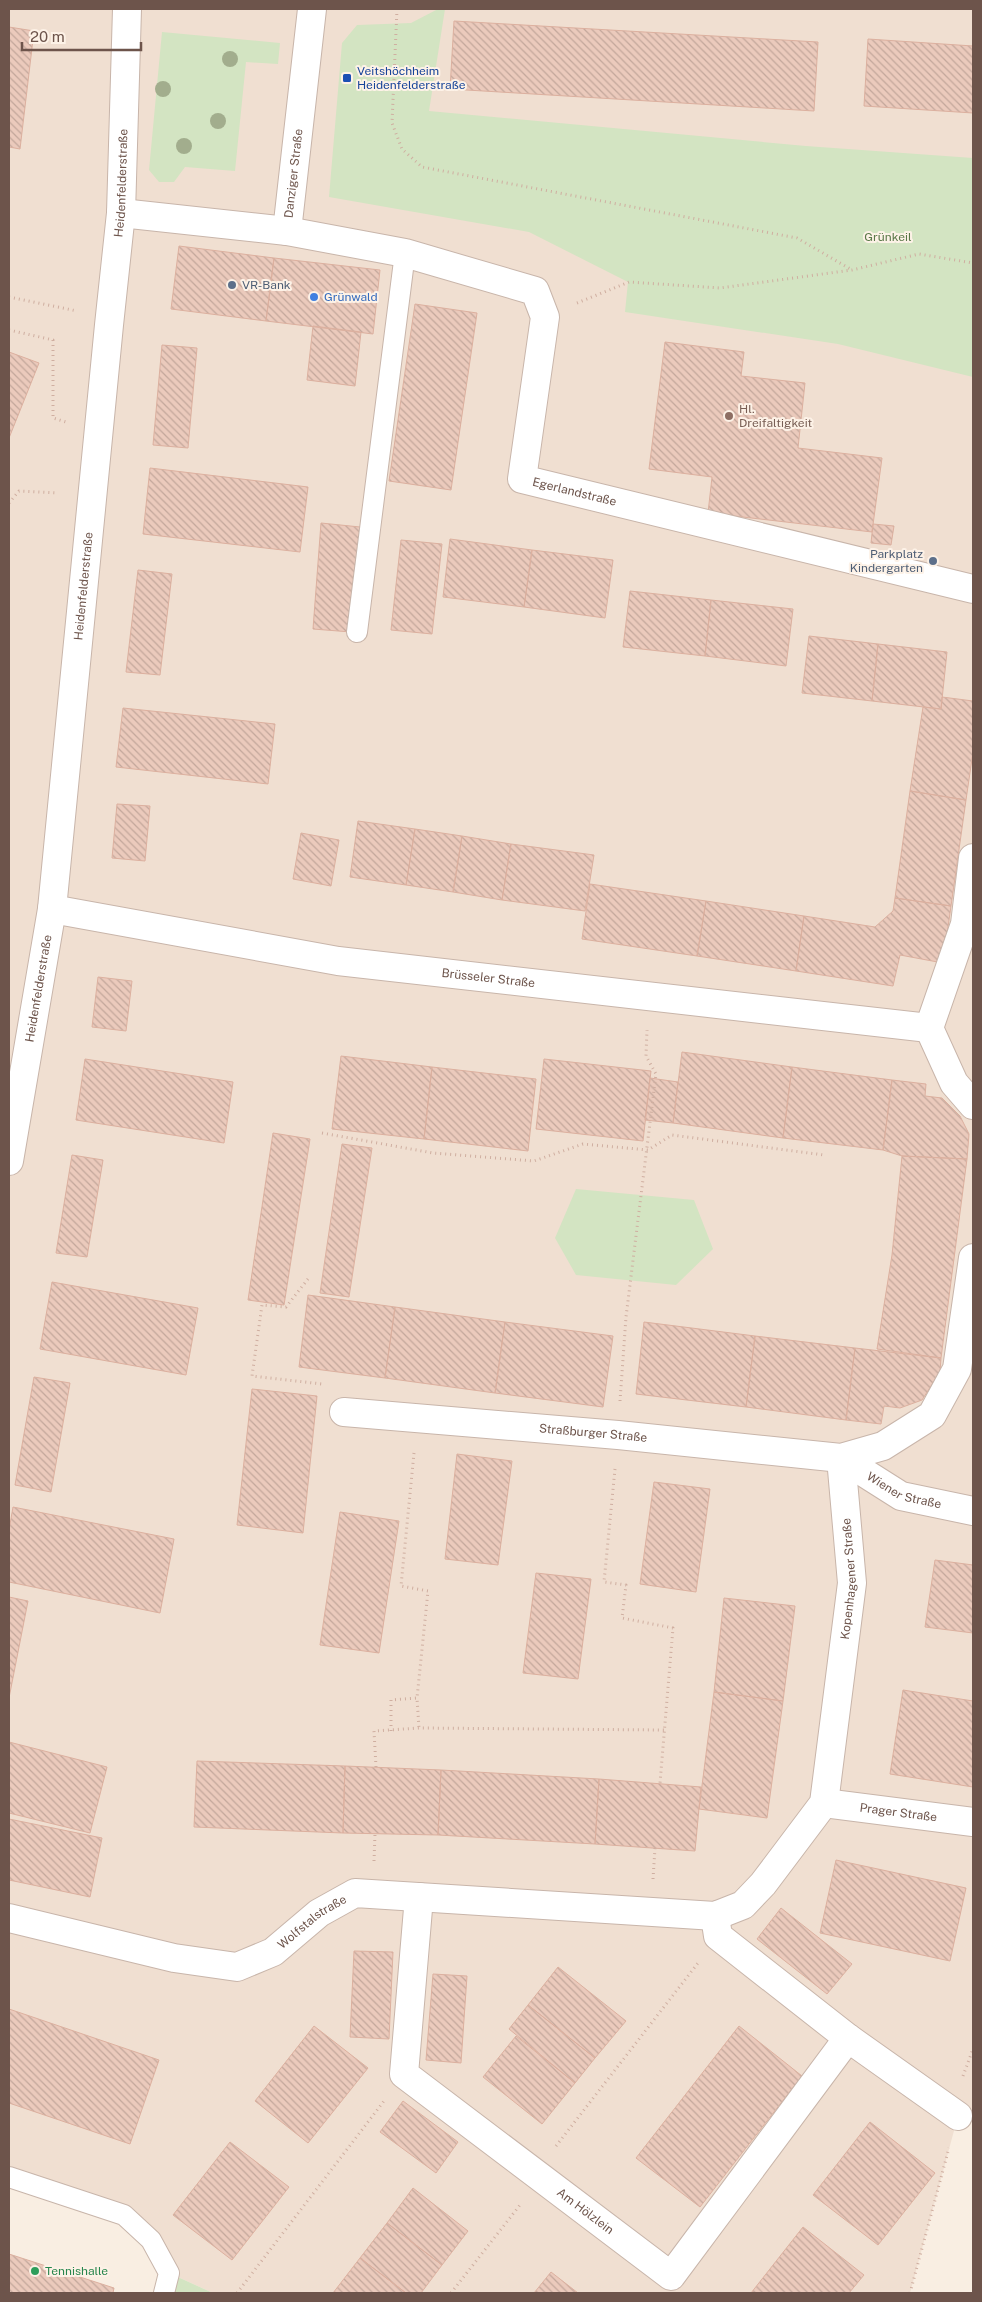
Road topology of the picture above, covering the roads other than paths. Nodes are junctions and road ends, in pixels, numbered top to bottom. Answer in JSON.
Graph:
{"nodes":[{"id":1,"x":127,"y":9,"type":"edge"},
{"id":2,"x":312,"y":9,"type":"edge"},
{"id":3,"x":121,"y":214,"type":"junction"},
{"id":4,"x":288,"y":231,"type":"junction"},
{"id":5,"x":405,"y":253,"type":"junction"},
{"id":6,"x":973,"y":589,"type":"edge"},
{"id":7,"x":357,"y":632,"type":"dead end"},
{"id":8,"x":973,"y":858,"type":"edge"},
{"id":9,"x":52,"y":909,"type":"junction"},
{"id":10,"x":969,"y":924,"type":"edge"},
{"id":11,"x":929,"y":1028,"type":"junction"},
{"id":12,"x":973,"y":1105,"type":"edge"},
{"id":13,"x":9,"y":1162,"type":"edge"},
{"id":14,"x":973,"y":1258,"type":"edge"},
{"id":15,"x":344,"y":1412,"type":"road end"},
{"id":16,"x":841,"y":1458,"type":"junction"},
{"id":17,"x":973,"y":1511,"type":"edge"},
{"id":18,"x":824,"y":1803,"type":"junction"},
{"id":19,"x":973,"y":1822,"type":"edge"},
{"id":20,"x":419,"y":1897,"type":"junction"},
{"id":21,"x":9,"y":1918,"type":"edge"},
{"id":22,"x":717,"y":1926,"type":"junction"},
{"id":23,"x":848,"y":2038,"type":"junction"},
{"id":24,"x":958,"y":2116,"type":"road end"},
{"id":25,"x":9,"y":2177,"type":"edge"},
{"id":26,"x":164,"y":2293,"type":"edge"}],
"edges":[{"from":1,"to":3,"type":"street","name":"Heidenfelderstraße"},
{"from":2,"to":4,"type":"street","name":"Danziger Straße"},
{"from":3,"to":4,"type":"street","name":"Danziger Straße"},
{"from":3,"to":9,"type":"street","name":"Heidenfelderstraße"},
{"from":4,"to":5,"type":"street","name":"Egerlandstraße"},
{"from":5,"to":6,"type":"street","name":"Egerlandstraße"},
{"from":5,"to":7,"type":"lane"},
{"from":8,"to":10,"type":"street"},
{"from":9,"to":11,"type":"street","name":"Brüsseler Straße"},
{"from":9,"to":13,"type":"street","name":"Heidenfelderstraße"},
{"from":10,"to":11,"type":"street"},
{"from":11,"to":12,"type":"street"},
{"from":14,"to":16,"type":"street"},
{"from":15,"to":16,"type":"street","name":"Straßburger Straße"},
{"from":16,"to":17,"type":"street","name":"Wiener Straße"},
{"from":16,"to":18,"type":"street","name":"Kopenhagener Straße"},
{"from":18,"to":19,"type":"street","name":"Prager Straße"},
{"from":18,"to":22,"type":"street","name":"Kopenhagener Straße"},
{"from":20,"to":21,"type":"street","name":"Wolfstalstraße"},
{"from":20,"to":22,"type":"street","name":"Wolfstalstraße"},
{"from":20,"to":23,"type":"street","name":"Am Hölzlein"},
{"from":22,"to":23,"type":"street"},
{"from":23,"to":24,"type":"street"},
{"from":25,"to":26,"type":"lane"}]}
